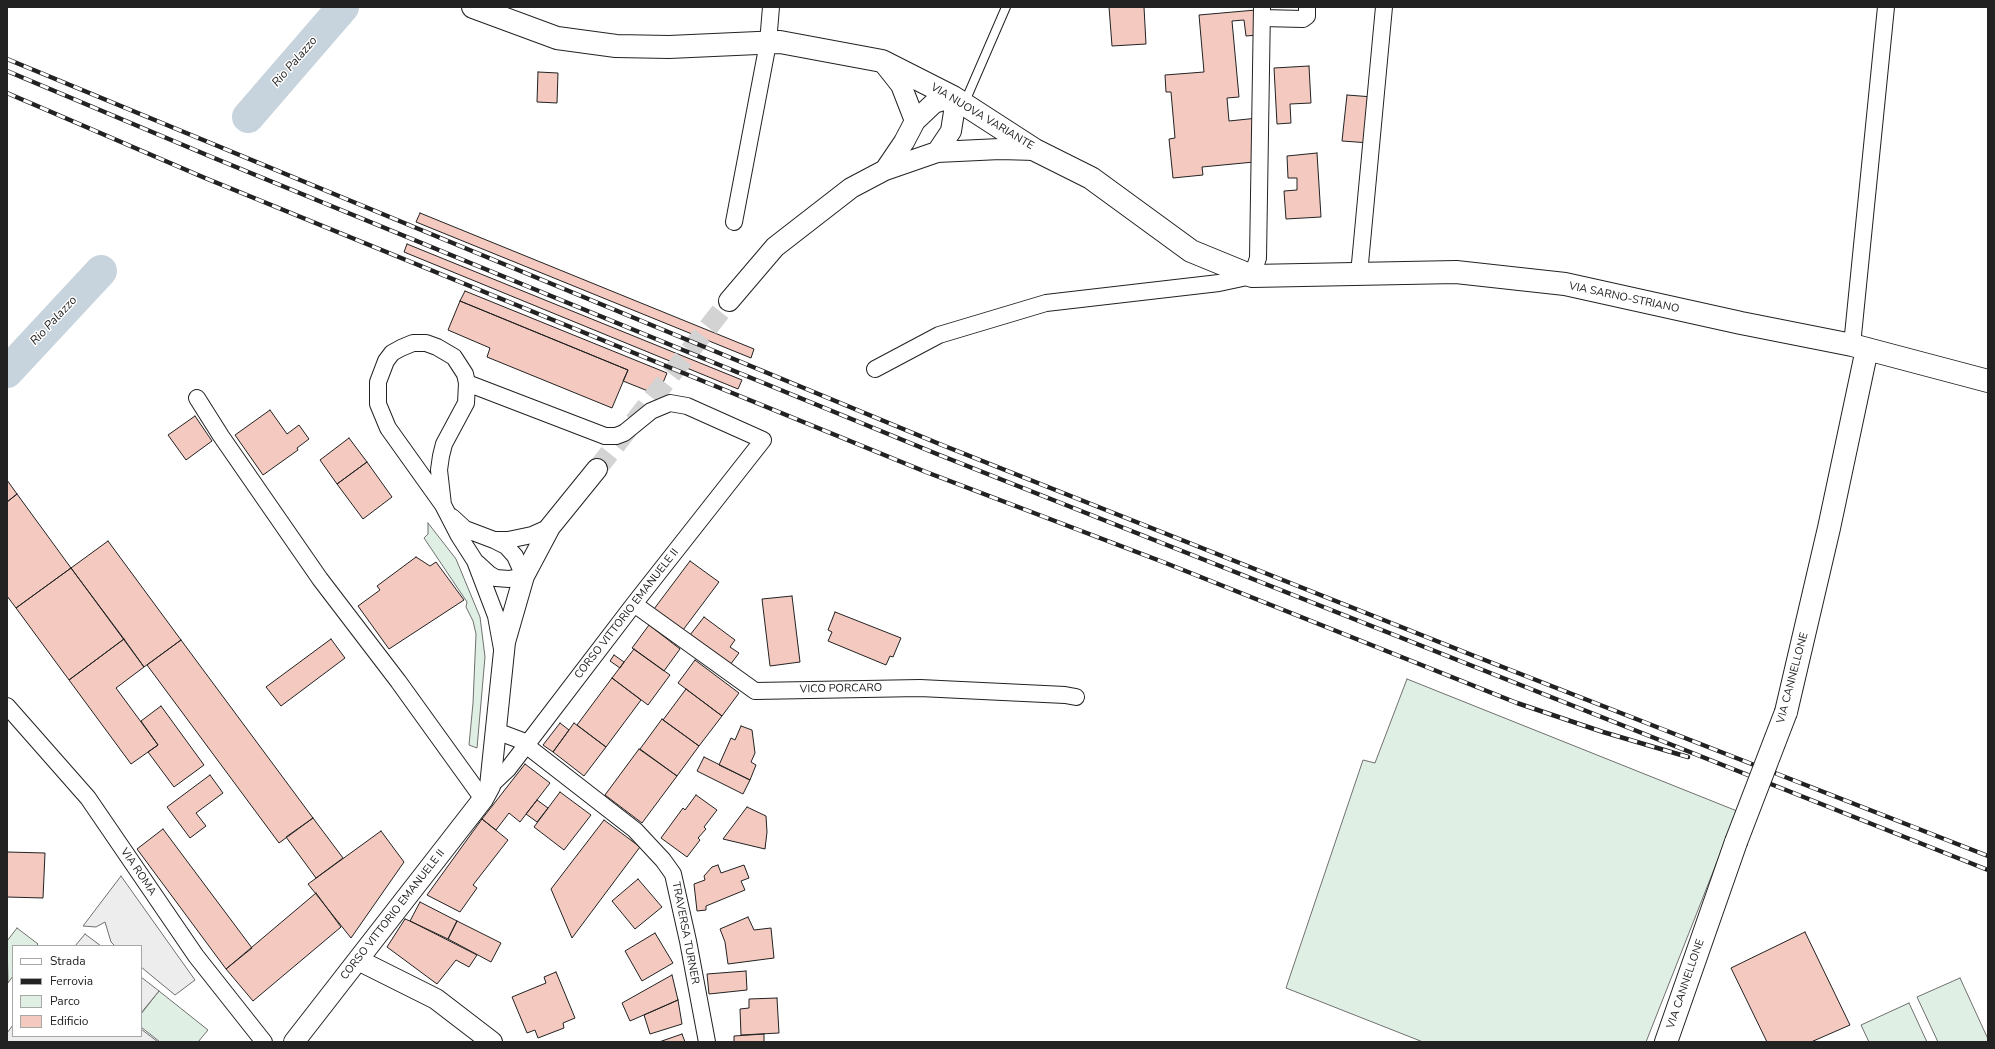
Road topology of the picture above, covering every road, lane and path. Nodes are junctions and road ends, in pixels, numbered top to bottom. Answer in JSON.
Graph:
{"nodes":[{"id":1,"x":771,"y":7,"type":"edge"},
{"id":2,"x":1006,"y":7,"type":"edge"},
{"id":3,"x":1308,"y":7,"type":"edge"},
{"id":4,"x":1384,"y":7,"type":"edge"},
{"id":5,"x":1886,"y":7,"type":"edge"},
{"id":6,"x":476,"y":8,"type":"edge"},
{"id":7,"x":1262,"y":12,"type":"edge"},
{"id":8,"x":768,"y":43,"type":"junction"},
{"id":9,"x":882,"y":61,"type":"junction"},
{"id":10,"x":958,"y":101,"type":"junction"},
{"id":11,"x":915,"y":121,"type":"junction"},
{"id":12,"x":1035,"y":150,"type":"junction"},
{"id":13,"x":937,"y":152,"type":"junction"},
{"id":14,"x":885,"y":170,"type":"junction"},
{"id":15,"x":734,"y":222,"type":"dead end"},
{"id":16,"x":1359,"y":274,"type":"junction"},
{"id":17,"x":1252,"y":276,"type":"junction"},
{"id":18,"x":729,"y":301,"type":"tunnel mouth"},
{"id":19,"x":1860,"y":347,"type":"junction"},
{"id":20,"x":875,"y":369,"type":"dead end"},
{"id":21,"x":1988,"y":381,"type":"edge"},
{"id":22,"x":467,"y":383,"type":"junction"},
{"id":23,"x":197,"y":398,"type":"dead end"},
{"id":24,"x":597,"y":469,"type":"tunnel mouth"},
{"id":25,"x":446,"y":510,"type":"junction"},
{"id":26,"x":550,"y":526,"type":"junction"},
{"id":27,"x":494,"y":540,"type":"junction"},
{"id":28,"x":475,"y":561,"type":"junction"},
{"id":29,"x":524,"y":576,"type":"junction"},
{"id":30,"x":634,"y":604,"type":"junction"},
{"id":31,"x":504,"y":657,"type":"junction"},
{"id":32,"x":1076,"y":697,"type":"dead end"},
{"id":33,"x":7,"y":706,"type":"edge"},
{"id":34,"x":496,"y":731,"type":"junction"},
{"id":35,"x":527,"y":744,"type":"junction"},
{"id":36,"x":487,"y":792,"type":"junction"},
{"id":37,"x":358,"y":960,"type":"junction"},
{"id":38,"x":264,"y":1042,"type":"edge"},
{"id":39,"x":294,"y":1042,"type":"edge"},
{"id":40,"x":492,"y":1042,"type":"edge"},
{"id":41,"x":706,"y":1042,"type":"edge"},
{"id":42,"x":1666,"y":1042,"type":"edge"}],
"edges":[{"from":1,"to":8,"type":"street"},
{"from":2,"to":10,"type":"lane"},
{"from":3,"to":7,"type":"street"},
{"from":4,"to":16,"type":"street"},
{"from":5,"to":19,"type":"street"},
{"from":6,"to":8,"type":"main road","name":"VIA NUOVA VARIANTE"},
{"from":7,"to":17,"type":"street"},
{"from":8,"to":9,"type":"main road","name":"VIA NUOVA VARIANTE"},
{"from":8,"to":15,"type":"street"},
{"from":9,"to":10,"type":"main road","name":"VIA NUOVA VARIANTE"},
{"from":9,"to":11,"type":"street"},
{"from":10,"to":11,"type":"street"},
{"from":10,"to":12,"type":"main road","name":"VIA NUOVA VARIANTE"},
{"from":10,"to":13,"type":"street"},
{"from":11,"to":14,"type":"street"},
{"from":12,"to":13,"type":"street"},
{"from":12,"to":17,"type":"main road","name":"VIA NUOVA VARIANTE"},
{"from":13,"to":14,"type":"street"},
{"from":14,"to":18,"type":"street"},
{"from":16,"to":17,"type":"main road","name":"VIA SARNO-STRIANO"},
{"from":16,"to":19,"type":"main road","name":"VIA SARNO-STRIANO"},
{"from":17,"to":20,"type":"street"},
{"from":19,"to":21,"type":"main road","name":"VIA SARNO-STRIANO"},
{"from":19,"to":42,"type":"main road","name":"VIA CANNELLONE","bridge":true},
{"from":22,"to":25,"type":"street"},
{"from":22,"to":25,"type":"street"},
{"from":22,"to":30,"type":"street","name":"CORSO VITTORIO EMANUELE II"},
{"from":23,"to":36,"type":"street"},
{"from":24,"to":26,"type":"street"},
{"from":25,"to":27,"type":"street"},
{"from":25,"to":28,"type":"street"},
{"from":26,"to":27,"type":"street"},
{"from":26,"to":29,"type":"street"},
{"from":27,"to":29,"type":"street"},
{"from":28,"to":29,"type":"street"},
{"from":28,"to":31,"type":"street"},
{"from":29,"to":31,"type":"street"},
{"from":30,"to":32,"type":"street","name":"VICO PORCARO"},
{"from":30,"to":35,"type":"street","name":"CORSO VITTORIO EMANUELE II"},
{"from":31,"to":34,"type":"street"},
{"from":33,"to":38,"type":"street","name":"VIA ROMA"},
{"from":34,"to":35,"type":"street","name":"TRAVERSA TURNER"},
{"from":34,"to":36,"type":"street"},
{"from":35,"to":36,"type":"street","name":"CORSO VITTORIO EMANUELE II"},
{"from":35,"to":41,"type":"street","name":"TRAVERSA TURNER"},
{"from":36,"to":37,"type":"street","name":"CORSO VITTORIO EMANUELE II"},
{"from":37,"to":39,"type":"street","name":"CORSO VITTORIO EMANUELE II"},
{"from":37,"to":40,"type":"street"}]}
